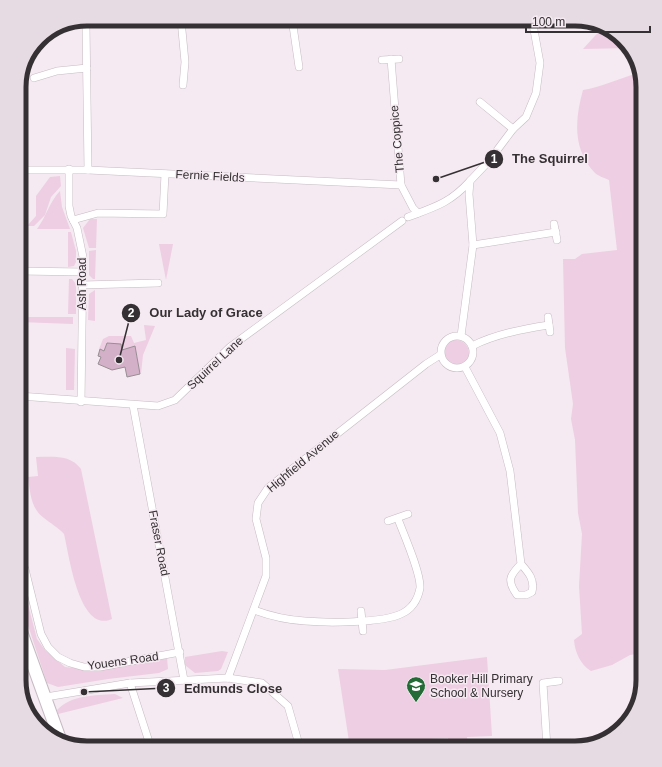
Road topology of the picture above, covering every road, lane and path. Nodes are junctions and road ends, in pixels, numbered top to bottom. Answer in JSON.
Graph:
{"nodes":[{"id":1,"x":86,"y":26,"type":"edge"},
{"id":2,"x":185,"y":26,"type":"edge"},
{"id":3,"x":293,"y":26,"type":"edge"},
{"id":4,"x":533,"y":26,"type":"edge"},
{"id":5,"x":399,"y":58,"type":"dead end"},
{"id":6,"x":391,"y":59,"type":"junction"},
{"id":7,"x":382,"y":60,"type":"dead end"},
{"id":8,"x":299,"y":67,"type":"dead end"},
{"id":9,"x":87,"y":68,"type":"junction"},
{"id":10,"x":34,"y":78,"type":"dead end"},
{"id":11,"x":183,"y":85,"type":"dead end"},
{"id":12,"x":480,"y":102,"type":"dead end"},
{"id":13,"x":513,"y":129,"type":"junction"},
{"id":14,"x":69,"y":169,"type":"junction"},
{"id":15,"x":26,"y":170,"type":"edge"},
{"id":16,"x":88,"y":170,"type":"junction"},
{"id":17,"x":166,"y":174,"type":"junction"},
{"id":18,"x":470,"y":181,"type":"junction"},
{"id":19,"x":401,"y":185,"type":"junction"},
{"id":20,"x":418,"y":213,"type":"junction"},
{"id":21,"x":73,"y":220,"type":"junction"},
{"id":22,"x":554,"y":224,"type":"dead end"},
{"id":23,"x":473,"y":245,"type":"junction"},
{"id":24,"x":26,"y":271,"type":"edge"},
{"id":25,"x":83,"y":272,"type":"junction"},
{"id":26,"x":158,"y":283,"type":"dead end"},
{"id":27,"x":82,"y":285,"type":"junction"},
{"id":28,"x":549,"y":325,"type":"dead end"},
{"id":29,"x":461,"y":336,"type":"junction"},
{"id":30,"x":472,"y":346,"type":"junction"},
{"id":31,"x":440,"y":355,"type":"junction"},
{"id":32,"x":465,"y":367,"type":"junction"},
{"id":33,"x":26,"y":397,"type":"edge"},
{"id":34,"x":81,"y":402,"type":"junction"},
{"id":35,"x":133,"y":405,"type":"junction"},
{"id":36,"x":408,"y":514,"type":"dead end"},
{"id":37,"x":398,"y":518,"type":"junction"},
{"id":38,"x":388,"y":521,"type":"dead end"},
{"id":39,"x":521,"y":564,"type":"dead end"},
{"id":40,"x":26,"y":573,"type":"edge"},
{"id":41,"x":254,"y":610,"type":"junction"},
{"id":42,"x":361,"y":611,"type":"dead end"},
{"id":43,"x":362,"y":620,"type":"junction"},
{"id":44,"x":363,"y":631,"type":"dead end"},
{"id":45,"x":26,"y":644,"type":"edge"},
{"id":46,"x":180,"y":652,"type":"junction"},
{"id":47,"x":228,"y":678,"type":"junction"},
{"id":48,"x":184,"y":680,"type":"junction"},
{"id":49,"x":559,"y":681,"type":"dead end"},
{"id":50,"x":130,"y":683,"type":"junction"},
{"id":51,"x":46,"y":697,"type":"junction"},
{"id":52,"x":58,"y":734,"type":"edge"},
{"id":53,"x":149,"y":741,"type":"edge"},
{"id":54,"x":298,"y":741,"type":"edge"},
{"id":55,"x":547,"y":741,"type":"edge"}],
"edges":[{"from":1,"to":9,"type":"street"},
{"from":2,"to":11,"type":"street"},
{"from":3,"to":8,"type":"street"},
{"from":4,"to":13,"type":"street","name":"Squirrel Lane"},
{"from":5,"to":6,"type":"street"},
{"from":6,"to":7,"type":"street"},
{"from":6,"to":19,"type":"street","name":"The Coppice"},
{"from":9,"to":10,"type":"street"},
{"from":9,"to":16,"type":"street"},
{"from":12,"to":13,"type":"street"},
{"from":13,"to":18,"type":"street","name":"Squirrel Lane"},
{"from":14,"to":15,"type":"street","name":"Fernie Fields"},
{"from":14,"to":16,"type":"street","name":"Fernie Fields"},
{"from":14,"to":21,"type":"street","name":"Ash Road"},
{"from":16,"to":17,"type":"street","name":"Fernie Fields"},
{"from":17,"to":19,"type":"street","name":"Fernie Fields"},
{"from":17,"to":21,"type":"street"},
{"from":18,"to":20,"type":"street","name":"Squirrel Lane"},
{"from":18,"to":23,"type":"street"},
{"from":19,"to":20,"type":"street","name":"The Coppice"},
{"from":20,"to":35,"type":"street","name":"Squirrel Lane"},
{"from":21,"to":25,"type":"street","name":"Ash Road"},
{"from":22,"to":23,"type":"street"},
{"from":23,"to":29,"type":"street"},
{"from":24,"to":25,"type":"street"},
{"from":25,"to":27,"type":"street","name":"Ash Road"},
{"from":26,"to":27,"type":"street"},
{"from":27,"to":34,"type":"street","name":"Ash Road"},
{"from":28,"to":30,"type":"street"},
{"from":29,"to":30,"type":"street"},
{"from":29,"to":31,"type":"street"},
{"from":30,"to":32,"type":"street"},
{"from":31,"to":32,"type":"street"},
{"from":31,"to":41,"type":"street","name":"Highfield Avenue"},
{"from":32,"to":39,"type":"street"},
{"from":33,"to":34,"type":"street","name":"Squirrel Lane"},
{"from":34,"to":35,"type":"street","name":"Squirrel Lane"},
{"from":35,"to":46,"type":"street","name":"Fraser Road"},
{"from":36,"to":37,"type":"street"},
{"from":37,"to":38,"type":"street"},
{"from":37,"to":43,"type":"street"},
{"from":40,"to":46,"type":"street","name":"Youens Road"},
{"from":41,"to":43,"type":"street"},
{"from":41,"to":47,"type":"street","name":"Highfield Avenue"},
{"from":42,"to":43,"type":"street"},
{"from":43,"to":44,"type":"street"},
{"from":45,"to":51,"type":"highway"},
{"from":46,"to":48,"type":"street","name":"Fraser Road"},
{"from":47,"to":48,"type":"street"},
{"from":47,"to":54,"type":"street"},
{"from":48,"to":50,"type":"street"},
{"from":49,"to":55,"type":"street"},
{"from":50,"to":51,"type":"street"},
{"from":50,"to":53,"type":"street"},
{"from":51,"to":52,"type":"highway"}]}
